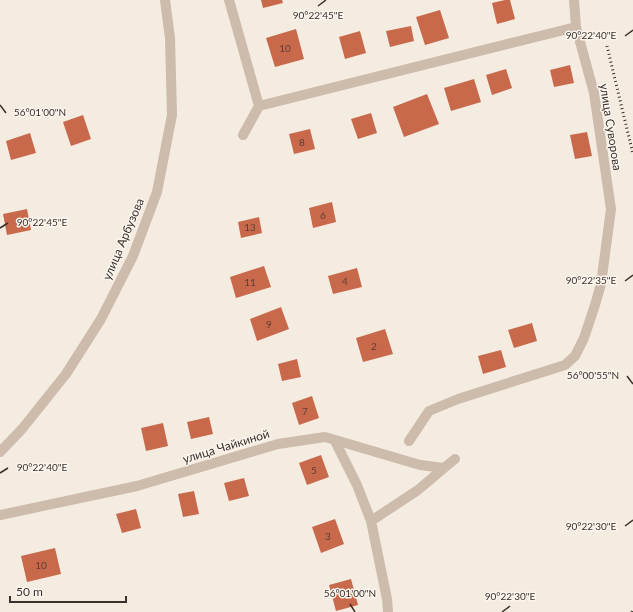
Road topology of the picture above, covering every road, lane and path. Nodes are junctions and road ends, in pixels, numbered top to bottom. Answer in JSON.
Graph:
{"nodes":[{"id":1,"x":165,"y":0,"type":"edge"},
{"id":2,"x":229,"y":0,"type":"edge"},
{"id":3,"x":574,"y":0,"type":"edge"},
{"id":4,"x":576,"y":27,"type":"junction"},
{"id":5,"x":259,"y":106,"type":"junction"},
{"id":6,"x":243,"y":135,"type":"dead end"},
{"id":7,"x":335,"y":441,"type":"junction"},
{"id":8,"x":409,"y":441,"type":"dead end"},
{"id":9,"x":0,"y":452,"type":"edge"},
{"id":10,"x":455,"y":459,"type":"dead end"},
{"id":11,"x":444,"y":468,"type":"junction"},
{"id":12,"x":0,"y":515,"type":"edge"},
{"id":13,"x":371,"y":521,"type":"junction"},
{"id":14,"x":388,"y":612,"type":"edge"}],
"edges":[{"from":1,"to":9,"type":"street","name":"улица Арбузова"},
{"from":2,"to":5,"type":"street"},
{"from":3,"to":4,"type":"street","name":"улица Суворова"},
{"from":4,"to":5,"type":"street"},
{"from":4,"to":8,"type":"street","name":"улица Суворова"},
{"from":5,"to":6,"type":"street"},
{"from":7,"to":11,"type":"street","name":"улица Чайкиной"},
{"from":7,"to":12,"type":"street","name":"улица Чайкиной"},
{"from":7,"to":13,"type":"street"},
{"from":10,"to":11,"type":"street"},
{"from":11,"to":13,"type":"street"},
{"from":13,"to":14,"type":"street"}]}
